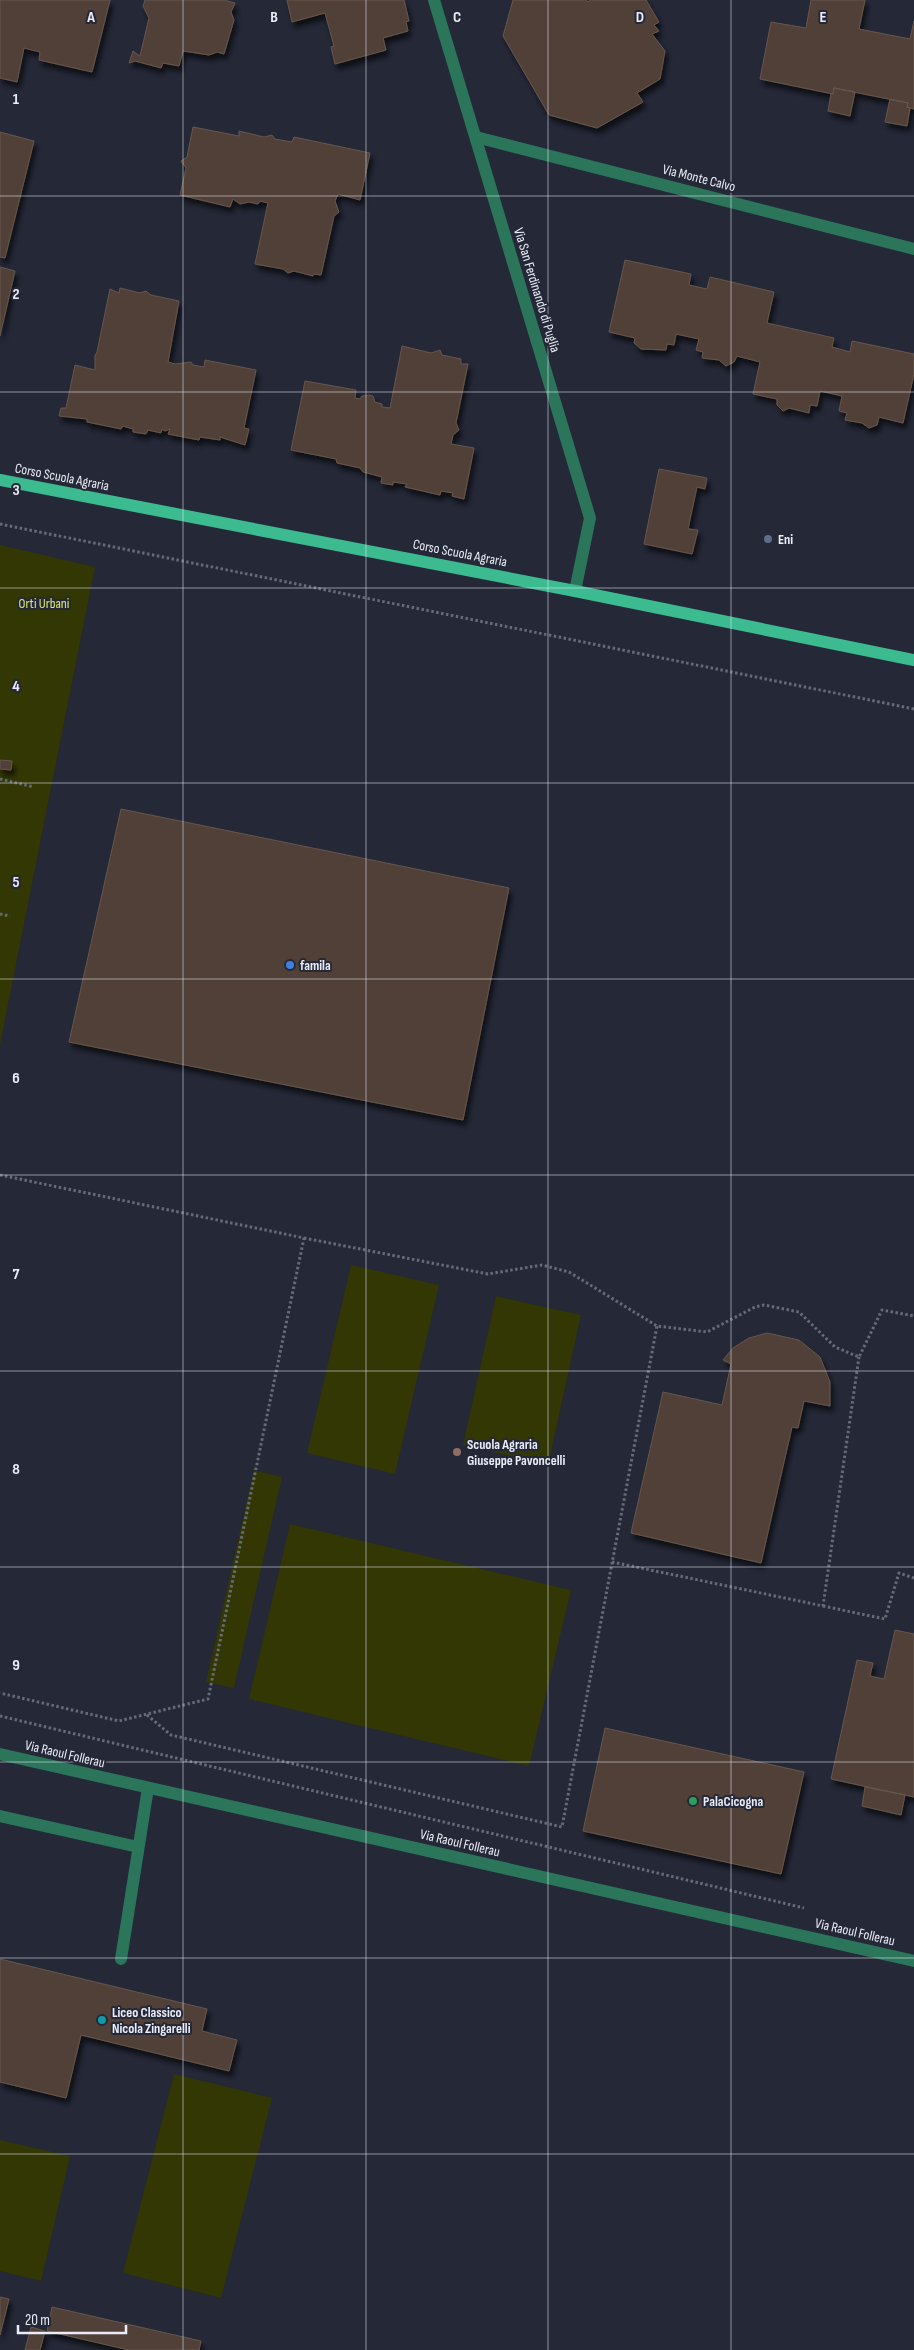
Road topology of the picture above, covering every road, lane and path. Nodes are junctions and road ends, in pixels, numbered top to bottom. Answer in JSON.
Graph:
{"nodes":[{"id":1,"x":434,"y":0,"type":"edge"},
{"id":2,"x":476,"y":137,"type":"junction"},
{"id":3,"x":914,"y":248,"type":"edge"},
{"id":4,"x":0,"y":480,"type":"edge"},
{"id":5,"x":0,"y":524,"type":"edge"},
{"id":6,"x":576,"y":591,"type":"junction"},
{"id":7,"x":914,"y":660,"type":"edge"},
{"id":8,"x":914,"y":709,"type":"edge"},
{"id":9,"x":0,"y":779,"type":"edge"},
{"id":10,"x":34,"y":787,"type":"dead end"},
{"id":11,"x":0,"y":914,"type":"edge"},
{"id":12,"x":10,"y":916,"type":"dead end"},
{"id":13,"x":0,"y":1175,"type":"edge"},
{"id":14,"x":304,"y":1238,"type":"junction"},
{"id":15,"x":914,"y":1316,"type":"edge"},
{"id":16,"x":657,"y":1326,"type":"junction"},
{"id":17,"x":859,"y":1357,"type":"junction"},
{"id":18,"x":612,"y":1562,"type":"junction"},
{"id":19,"x":914,"y":1578,"type":"edge"},
{"id":20,"x":823,"y":1606,"type":"junction"},
{"id":21,"x":0,"y":1693,"type":"edge"},
{"id":22,"x":147,"y":1714,"type":"junction"},
{"id":23,"x":0,"y":1716,"type":"edge"},
{"id":24,"x":0,"y":1754,"type":"edge"},
{"id":25,"x":148,"y":1788,"type":"junction"},
{"id":26,"x":0,"y":1816,"type":"edge"},
{"id":27,"x":138,"y":1847,"type":"junction"},
{"id":28,"x":807,"y":1908,"type":"dead end"},
{"id":29,"x":121,"y":1959,"type":"dead end"},
{"id":30,"x":914,"y":1961,"type":"edge"}],
"edges":[{"from":1,"to":2,"type":"street","name":"Via San Ferdinando di Puglia"},
{"from":2,"to":3,"type":"street","name":"Via Monte Calvo"},
{"from":2,"to":6,"type":"street","name":"Via San Ferdinando di Puglia"},
{"from":4,"to":6,"type":"main road","name":"Corso Scuola Agraria"},
{"from":5,"to":8,"type":"path"},
{"from":6,"to":7,"type":"main road","name":"Corso Scuola Agraria"},
{"from":9,"to":10,"type":"path"},
{"from":11,"to":12,"type":"path"},
{"from":13,"to":14,"type":"path"},
{"from":14,"to":16,"type":"path"},
{"from":14,"to":22,"type":"path"},
{"from":15,"to":17,"type":"path"},
{"from":16,"to":17,"type":"path"},
{"from":16,"to":18,"type":"path"},
{"from":17,"to":20,"type":"path"},
{"from":18,"to":20,"type":"path"},
{"from":18,"to":22,"type":"path"},
{"from":19,"to":20,"type":"path"},
{"from":21,"to":22,"type":"path"},
{"from":23,"to":28,"type":"path"},
{"from":24,"to":25,"type":"street","name":"Via Raoul Follerau"},
{"from":25,"to":27,"type":"street"},
{"from":25,"to":30,"type":"street","name":"Via Raoul Follerau"},
{"from":26,"to":27,"type":"street"},
{"from":27,"to":29,"type":"street"}]}
